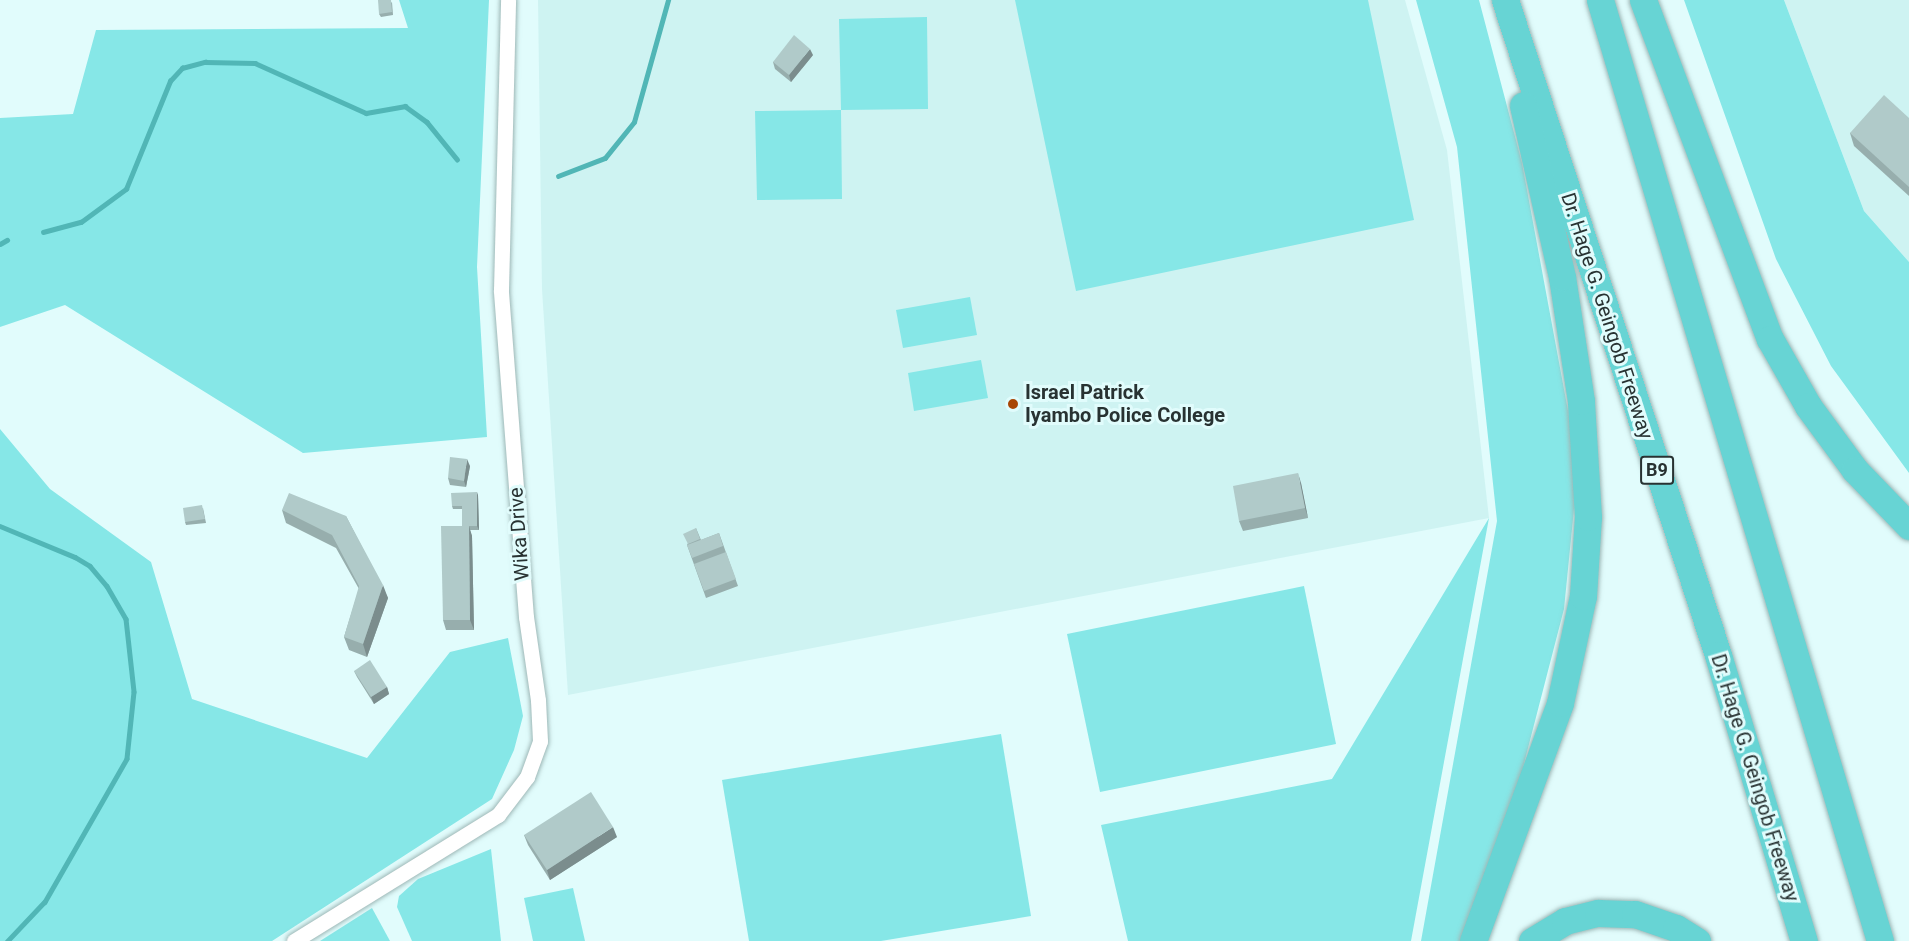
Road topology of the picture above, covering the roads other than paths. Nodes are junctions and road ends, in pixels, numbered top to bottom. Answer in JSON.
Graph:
{"nodes":[{"id":1,"x":508,"y":0,"type":"edge"},
{"id":2,"x":1499,"y":0,"type":"edge"},
{"id":3,"x":1505,"y":0,"type":"edge"},
{"id":4,"x":1600,"y":0,"type":"edge"},
{"id":5,"x":1642,"y":0,"type":"edge"},
{"id":6,"x":1909,"y":526,"type":"edge"},
{"id":7,"x":294,"y":941,"type":"edge"},
{"id":8,"x":1473,"y":941,"type":"edge"},
{"id":9,"x":1532,"y":941,"type":"edge"},
{"id":10,"x":1697,"y":941,"type":"edge"},
{"id":11,"x":1804,"y":941,"type":"edge"},
{"id":12,"x":1880,"y":941,"type":"edge"}],
"edges":[{"from":1,"to":7,"type":"street","name":"Wika Drive"},
{"from":2,"to":8,"type":"highway"},
{"from":3,"to":11,"type":"highway","name":"Dr. Hage G. Geingob Freeway","number":"B9"},
{"from":4,"to":12,"type":"highway"},
{"from":5,"to":6,"type":"highway"},
{"from":9,"to":10,"type":"highway"}]}
